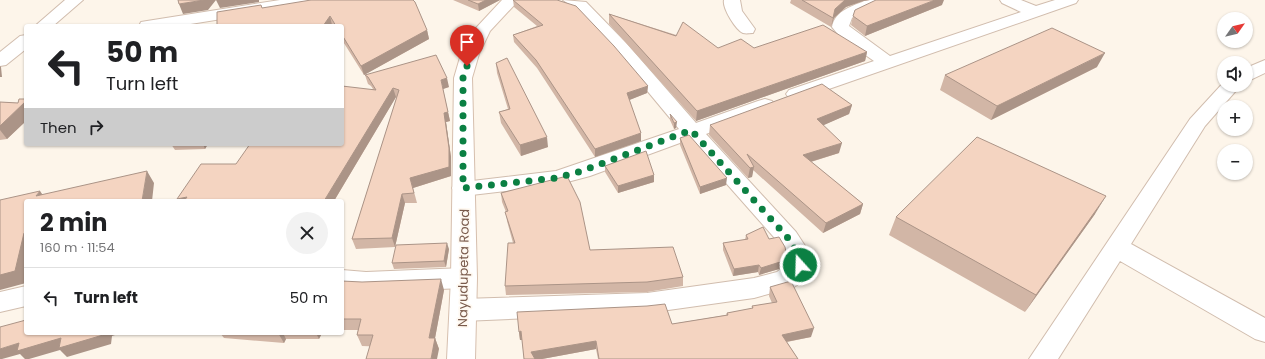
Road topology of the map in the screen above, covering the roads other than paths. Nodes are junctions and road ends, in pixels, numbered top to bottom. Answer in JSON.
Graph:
{"nodes":[{"id":1,"x":75,"y":0,"type":"edge"},
{"id":2,"x":310,"y":0,"type":"edge"},
{"id":3,"x":511,"y":0,"type":"edge"},
{"id":4,"x":571,"y":0,"type":"edge"},
{"id":5,"x":732,"y":0,"type":"edge"},
{"id":6,"x":881,"y":0,"type":"edge"},
{"id":7,"x":1008,"y":0,"type":"edge"},
{"id":8,"x":1070,"y":0,"type":"edge"},
{"id":9,"x":1035,"y":12,"type":"junction"},
{"id":10,"x":45,"y":24,"type":"edge"},
{"id":11,"x":160,"y":24,"type":"edge"},
{"id":12,"x":747,"y":29,"type":"dead end"},
{"id":13,"x":24,"y":42,"type":"edge"},
{"id":14,"x":0,"y":61,"type":"edge"},
{"id":15,"x":887,"y":62,"type":"junction"},
{"id":16,"x":1265,"y":65,"type":"edge"},
{"id":17,"x":1253,"y":72,"type":"edge"},
{"id":18,"x":1223,"y":92,"type":"edge"},
{"id":19,"x":691,"y":130,"type":"junction"},
{"id":20,"x":463,"y":188,"type":"junction"},
{"id":21,"x":1116,"y":247,"type":"junction"},
{"id":22,"x":464,"y":278,"type":"junction"},
{"id":23,"x":344,"y":280,"type":"edge"},
{"id":24,"x":24,"y":296,"type":"edge"},
{"id":25,"x":0,"y":302,"type":"edge"},
{"id":26,"x":463,"y":310,"type":"junction"},
{"id":27,"x":1265,"y":331,"type":"edge"},
{"id":28,"x":461,"y":359,"type":"edge"},
{"id":29,"x":1043,"y":359,"type":"edge"}],
"edges":[{"from":1,"to":10,"type":"street"},
{"from":2,"to":11,"type":"street"},
{"from":3,"to":20,"type":"street","name":"Nayudupeta Road"},
{"from":4,"to":19,"type":"street"},
{"from":5,"to":12,"type":"street"},
{"from":6,"to":15,"type":"street"},
{"from":7,"to":9,"type":"street"},
{"from":8,"to":9,"type":"street"},
{"from":9,"to":15,"type":"street"},
{"from":13,"to":14,"type":"street"},
{"from":15,"to":19,"type":"street"},
{"from":16,"to":17,"type":"street"},
{"from":18,"to":21,"type":"street"},
{"from":19,"to":20,"type":"street"},
{"from":19,"to":26,"type":"street"},
{"from":20,"to":22,"type":"street","name":"Nayudupeta Road"},
{"from":21,"to":27,"type":"street"},
{"from":21,"to":29,"type":"street"},
{"from":22,"to":23,"type":"street"},
{"from":22,"to":26,"type":"street","name":"Nayudupeta Road"},
{"from":24,"to":25,"type":"street"},
{"from":26,"to":28,"type":"street","name":"Nayudupeta Road"}]}
